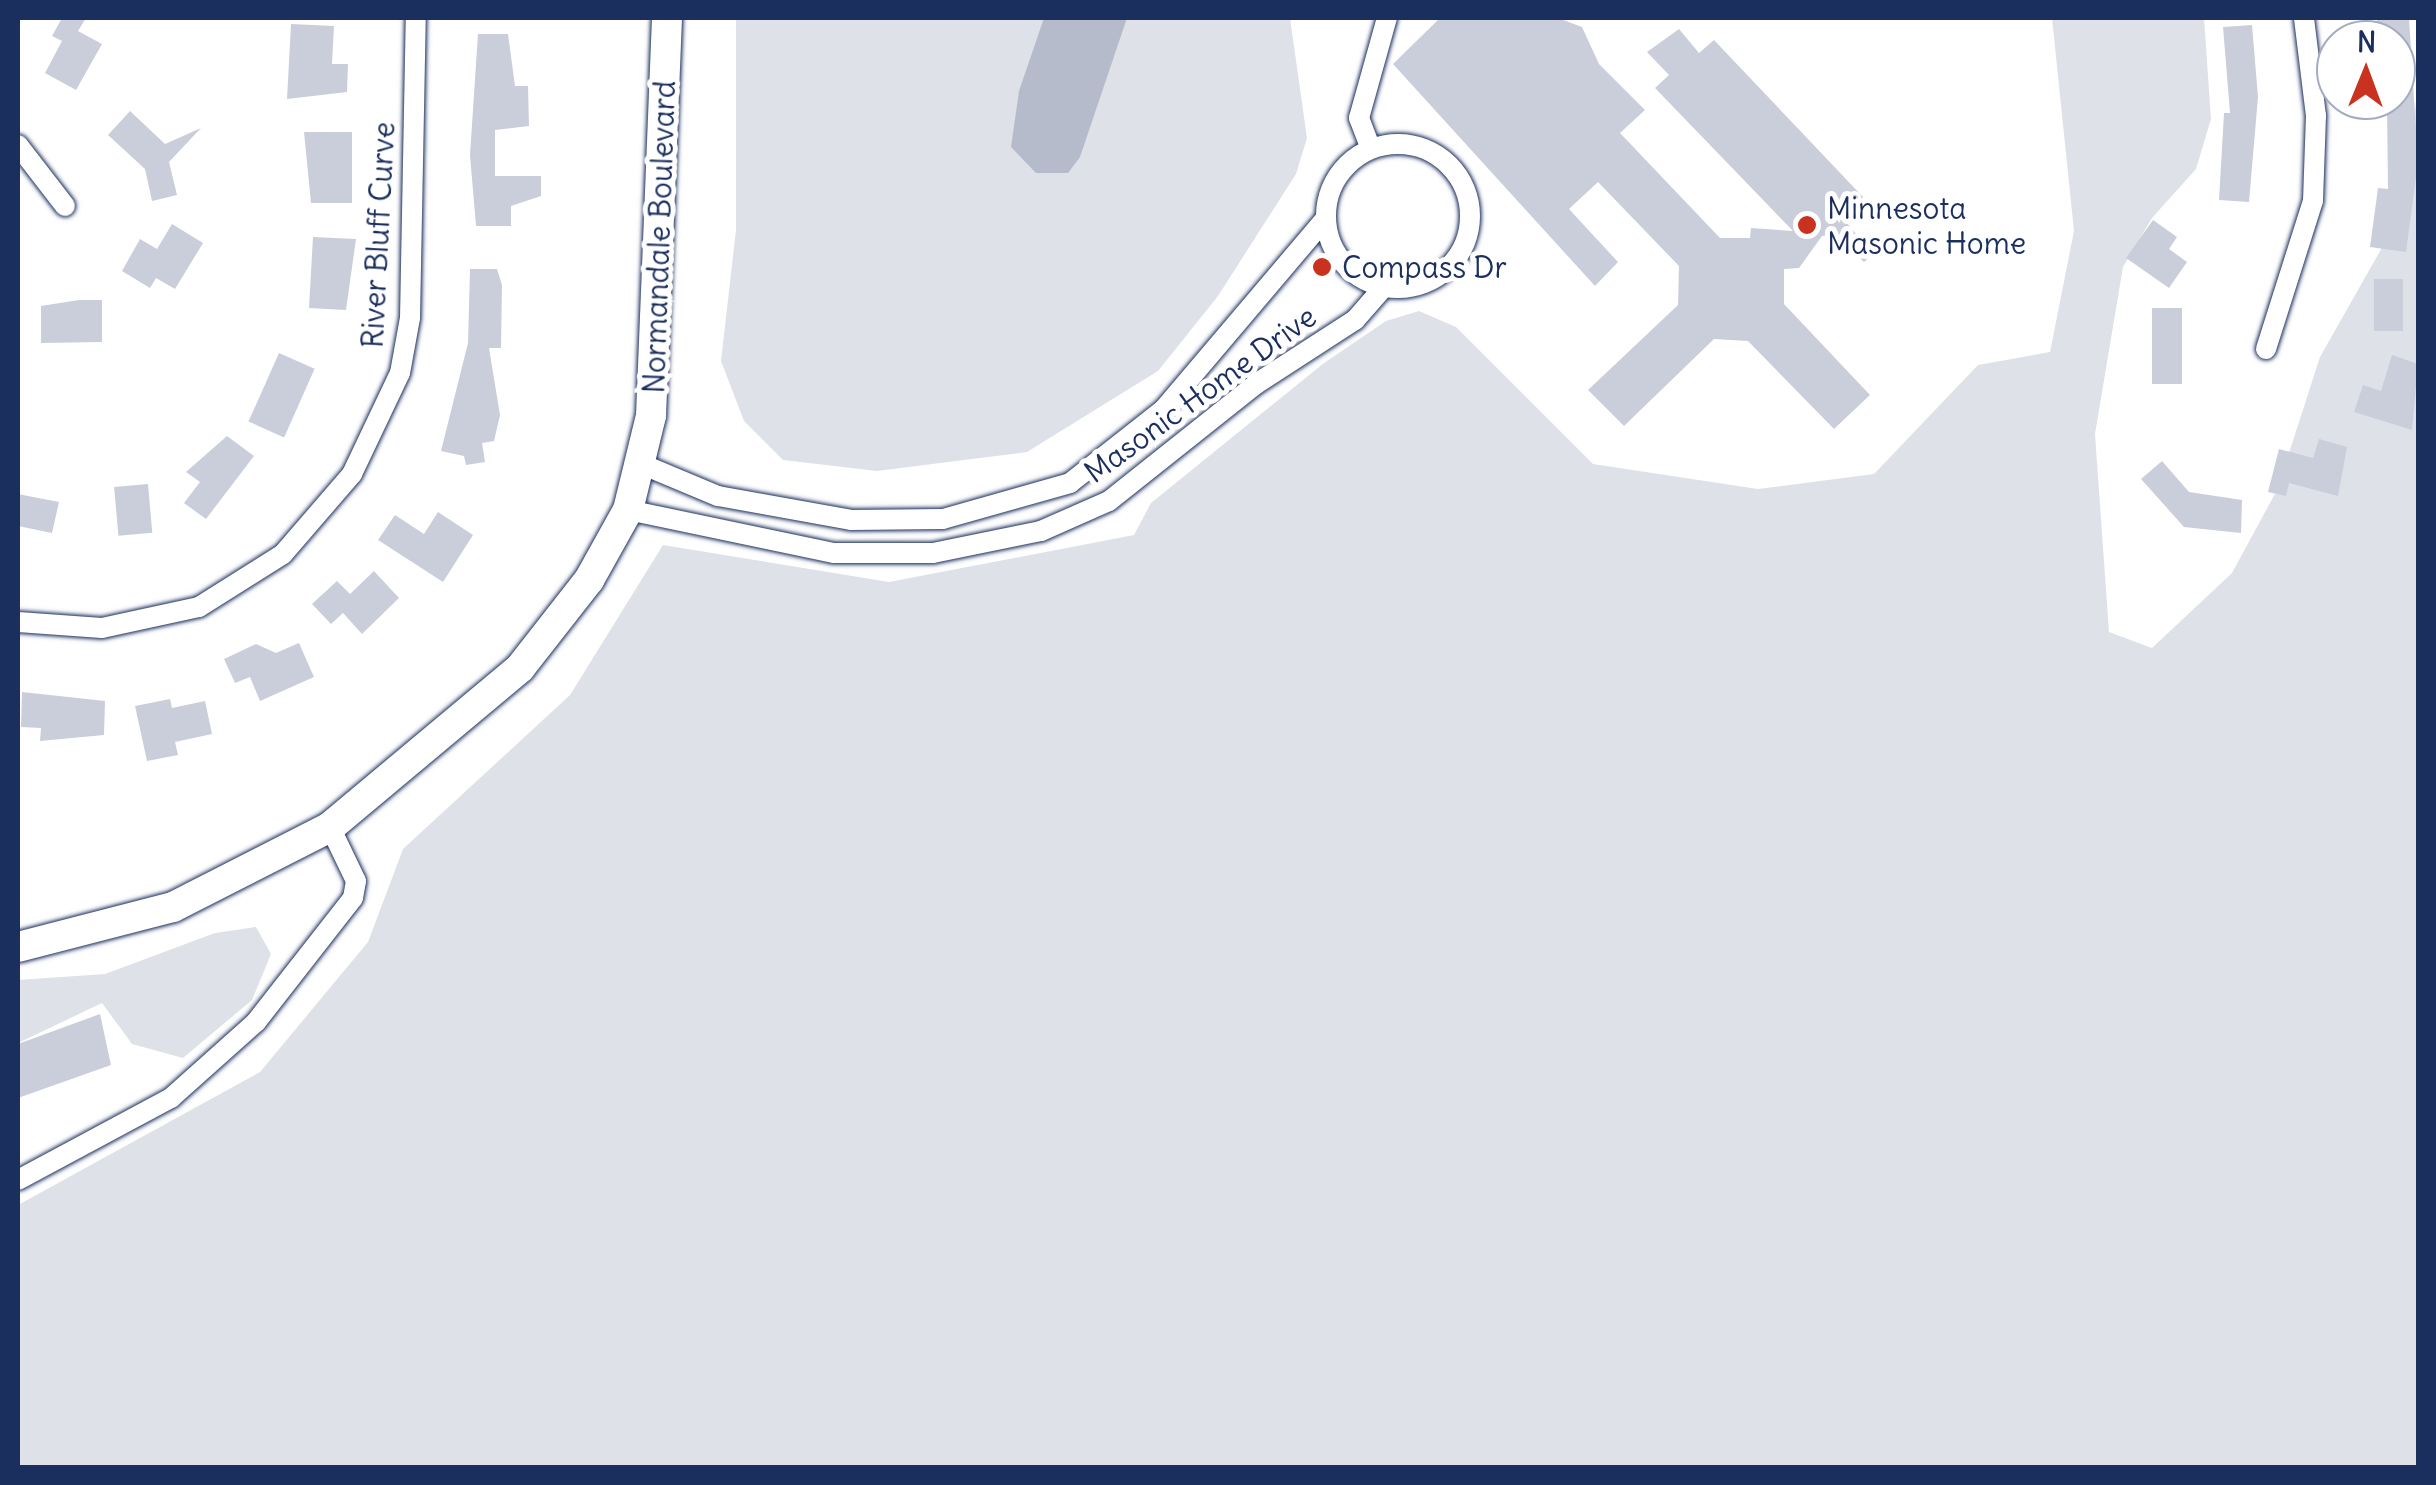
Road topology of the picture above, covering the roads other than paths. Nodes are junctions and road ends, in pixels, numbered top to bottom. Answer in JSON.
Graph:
{"nodes":[{"id":1,"x":416,"y":18,"type":"edge"},
{"id":2,"x":667,"y":18,"type":"edge"},
{"id":3,"x":1387,"y":18,"type":"edge"},
{"id":4,"x":2304,"y":18,"type":"edge"},
{"id":5,"x":1370,"y":144,"type":"junction"},
{"id":6,"x":18,"y":145,"type":"edge"},
{"id":7,"x":65,"y":206,"type":"dead end"},
{"id":8,"x":1325,"y":219,"type":"junction"},
{"id":9,"x":1383,"y":288,"type":"junction"},
{"id":10,"x":2266,"y":349,"type":"dead end"},
{"id":11,"x":639,"y":463,"type":"junction"},
{"id":12,"x":628,"y":510,"type":"junction"},
{"id":13,"x":18,"y":622,"type":"edge"},
{"id":14,"x":330,"y":827,"type":"junction"},
{"id":15,"x":18,"y":947,"type":"edge"},
{"id":16,"x":18,"y":1180,"type":"edge"}],
"edges":[{"from":1,"to":13,"type":"street","name":"River Bluff Curve"},
{"from":2,"to":11,"type":"street","name":"Normandale Boulevard"},
{"from":3,"to":5,"type":"street"},
{"from":4,"to":10,"type":"street"},
{"from":5,"to":8,"type":"street"},
{"from":5,"to":9,"type":"street"},
{"from":6,"to":7,"type":"street"},
{"from":8,"to":9,"type":"street"},
{"from":8,"to":11,"type":"street","name":"Masonic Home Drive"},
{"from":9,"to":12,"type":"street","name":"Masonic Home Drive"},
{"from":11,"to":12,"type":"street","name":"Normandale Boulevard"},
{"from":12,"to":14,"type":"street","name":"Normandale Boulevard"},
{"from":14,"to":15,"type":"street","name":"Normandale Boulevard"},
{"from":14,"to":16,"type":"street"}]}
